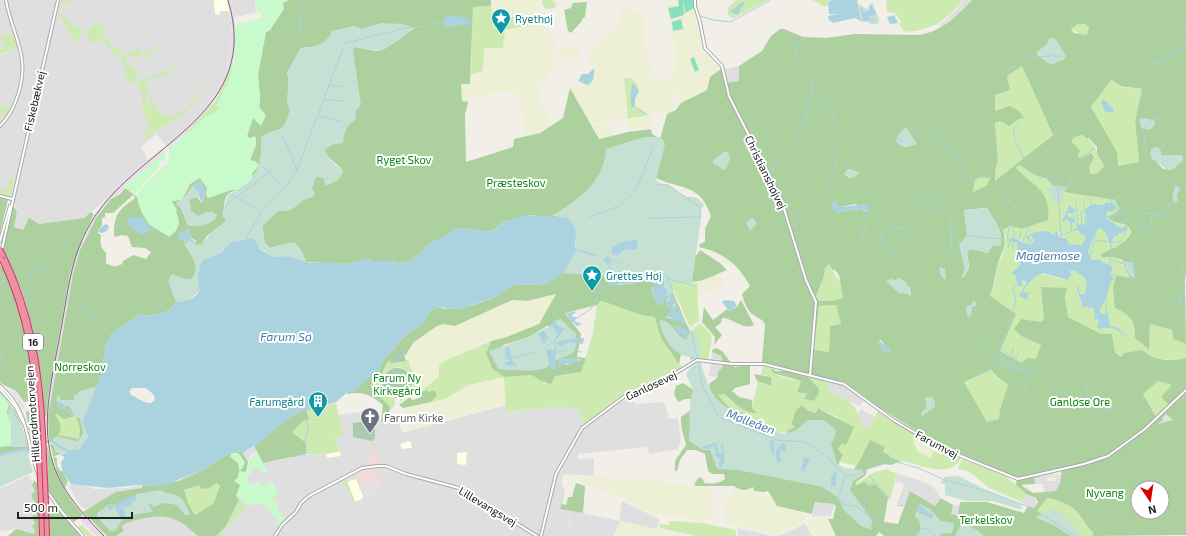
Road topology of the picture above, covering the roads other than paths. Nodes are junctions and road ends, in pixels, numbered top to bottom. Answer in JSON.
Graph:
{"nodes":[{"id":1,"x":6,"y":0,"type":"edge"},
{"id":2,"x":58,"y":0,"type":"edge"},
{"id":3,"x":695,"y":0,"type":"edge"},
{"id":4,"x":0,"y":126,"type":"edge"},
{"id":5,"x":0,"y":196,"type":"edge"},
{"id":6,"x":12,"y":200,"type":"junction"},
{"id":7,"x":0,"y":241,"type":"edge"},
{"id":8,"x":0,"y":249,"type":"edge"},
{"id":9,"x":1,"y":257,"type":"edge"},
{"id":10,"x":697,"y":360,"type":"joint"},
{"id":11,"x":810,"y":375,"type":"junction"},
{"id":12,"x":0,"y":386,"type":"edge"},
{"id":13,"x":0,"y":389,"type":"edge"},
{"id":14,"x":1186,"y":390,"type":"edge"},
{"id":15,"x":28,"y":433,"type":"junction"},
{"id":16,"x":41,"y":433,"type":"junction"},
{"id":17,"x":42,"y":536,"type":"edge"},
{"id":18,"x":47,"y":536,"type":"edge"},
{"id":19,"x":83,"y":536,"type":"edge"},
{"id":20,"x":275,"y":536,"type":"edge"},
{"id":21,"x":537,"y":536,"type":"edge"},
{"id":22,"x":541,"y":536,"type":"edge"}],
"edges":[{"from":1,"to":4,"type":"street"},
{"from":2,"to":6,"type":"street","name":"Fiskebækvej"},
{"from":3,"to":11,"type":"street","name":"Christianshøjvej"},
{"from":5,"to":6,"type":"street"},
{"from":6,"to":7,"type":"street","name":"Fiskebækvej"},
{"from":6,"to":9,"type":"street","name":"Fiskebækvej"},
{"from":8,"to":9,"type":"highway","name":"Hillerødmotorvejen","number":"16","bridge":true},
{"from":9,"to":16,"type":"highway","name":"Hillerødmotorvejen","number":"16"},
{"from":10,"to":11,"type":"street","name":"Farumvej"},
{"from":10,"to":22,"type":"street","name":"Ganløsevej"},
{"from":11,"to":14,"type":"street","name":"Farumvej"},
{"from":12,"to":15,"type":"street"},
{"from":13,"to":15,"type":"street"},
{"from":15,"to":19,"type":"street"},
{"from":16,"to":17,"type":"highway","name":"Hillerødmotorvejen","number":"16","bridge":true},
{"from":16,"to":18,"type":"highway","name":"Hillerødmotorvejen","number":"16","bridge":true},
{"from":20,"to":21,"type":"street","name":"Lillevangsvej"}]}
